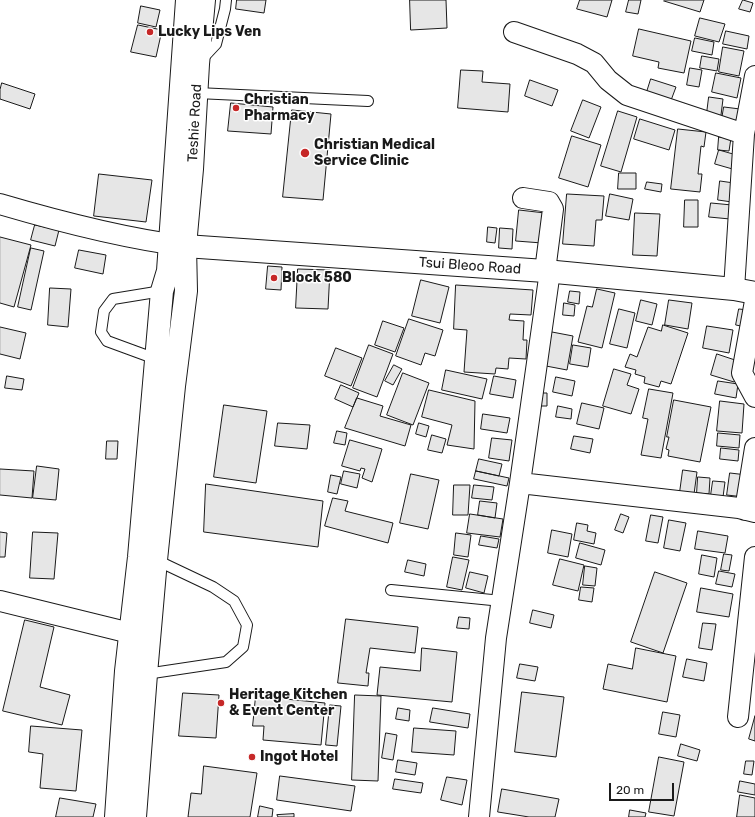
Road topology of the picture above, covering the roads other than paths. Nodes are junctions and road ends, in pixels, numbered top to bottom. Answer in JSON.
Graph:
{"nodes":[{"id":1,"x":187,"y":0,"type":"edge"},
{"id":2,"x":204,"y":0,"type":"edge"},
{"id":3,"x":226,"y":0,"type":"edge"},
{"id":4,"x":514,"y":32,"type":"dead end"},
{"id":5,"x":198,"y":64,"type":"junction"},
{"id":6,"x":755,"y":76,"type":"edge"},
{"id":7,"x":197,"y":94,"type":"junction"},
{"id":8,"x":368,"y":102,"type":"dead end"},
{"id":9,"x":744,"y":134,"type":"junction"},
{"id":10,"x":523,"y":198,"type":"dead end"},
{"id":11,"x":0,"y":204,"type":"edge"},
{"id":12,"x":177,"y":245,"type":"junction"},
{"id":13,"x":547,"y":271,"type":"junction"},
{"id":14,"x":734,"y":289,"type":"junction"},
{"id":15,"x":162,"y":291,"type":"junction"},
{"id":16,"x":755,"y":293,"type":"edge"},
{"id":17,"x":755,"y":300,"type":"edge"},
{"id":18,"x":156,"y":359,"type":"junction"},
{"id":19,"x":755,"y":397,"type":"edge"},
{"id":20,"x":755,"y":448,"type":"edge"},
{"id":21,"x":520,"y":483,"type":"junction"},
{"id":22,"x":750,"y":511,"type":"edge"},
{"id":23,"x":755,"y":557,"type":"edge"},
{"id":24,"x":156,"y":560,"type":"junction"},
{"id":25,"x":391,"y":590,"type":"dead end"},
{"id":26,"x":0,"y":601,"type":"edge"},
{"id":27,"x":502,"y":602,"type":"junction"},
{"id":28,"x":130,"y":633,"type":"junction"},
{"id":29,"x":146,"y":674,"type":"junction"},
{"id":30,"x":738,"y":717,"type":"dead end"},
{"id":31,"x":116,"y":817,"type":"edge"},
{"id":32,"x":135,"y":817,"type":"edge"},
{"id":33,"x":479,"y":817,"type":"edge"}],
"edges":[{"from":1,"to":12,"type":"main road","name":"Teshie Road"},
{"from":2,"to":5,"type":"main road","name":"Teshie Road"},
{"from":3,"to":5,"type":"lane"},
{"from":4,"to":9,"type":"street"},
{"from":5,"to":7,"type":"main road","name":"Teshie Road"},
{"from":6,"to":9,"type":"street"},
{"from":7,"to":8,"type":"lane"},
{"from":7,"to":12,"type":"main road","name":"Teshie Road"},
{"from":9,"to":14,"type":"street"},
{"from":10,"to":13,"type":"street"},
{"from":11,"to":12,"type":"street"},
{"from":12,"to":13,"type":"main road","name":"Tsui Bleoo Road"},
{"from":12,"to":15,"type":"main road"},
{"from":12,"to":24,"type":"main road"},
{"from":13,"to":14,"type":"main road","name":"Tsui Bleoo Road"},
{"from":13,"to":21,"type":"street"},
{"from":14,"to":16,"type":"main road","name":"Tsui Bleoo Road"},
{"from":15,"to":18,"type":"main road"},
{"from":15,"to":18,"type":"lane"},
{"from":17,"to":19,"type":"street"},
{"from":18,"to":28,"type":"main road"},
{"from":20,"to":22,"type":"street"},
{"from":21,"to":22,"type":"street"},
{"from":21,"to":27,"type":"street"},
{"from":23,"to":30,"type":"street"},
{"from":24,"to":29,"type":"main road"},
{"from":24,"to":29,"type":"lane"},
{"from":25,"to":27,"type":"lane"},
{"from":26,"to":28,"type":"street"},
{"from":27,"to":33,"type":"street"},
{"from":28,"to":31,"type":"main road"},
{"from":29,"to":32,"type":"main road"}]}
